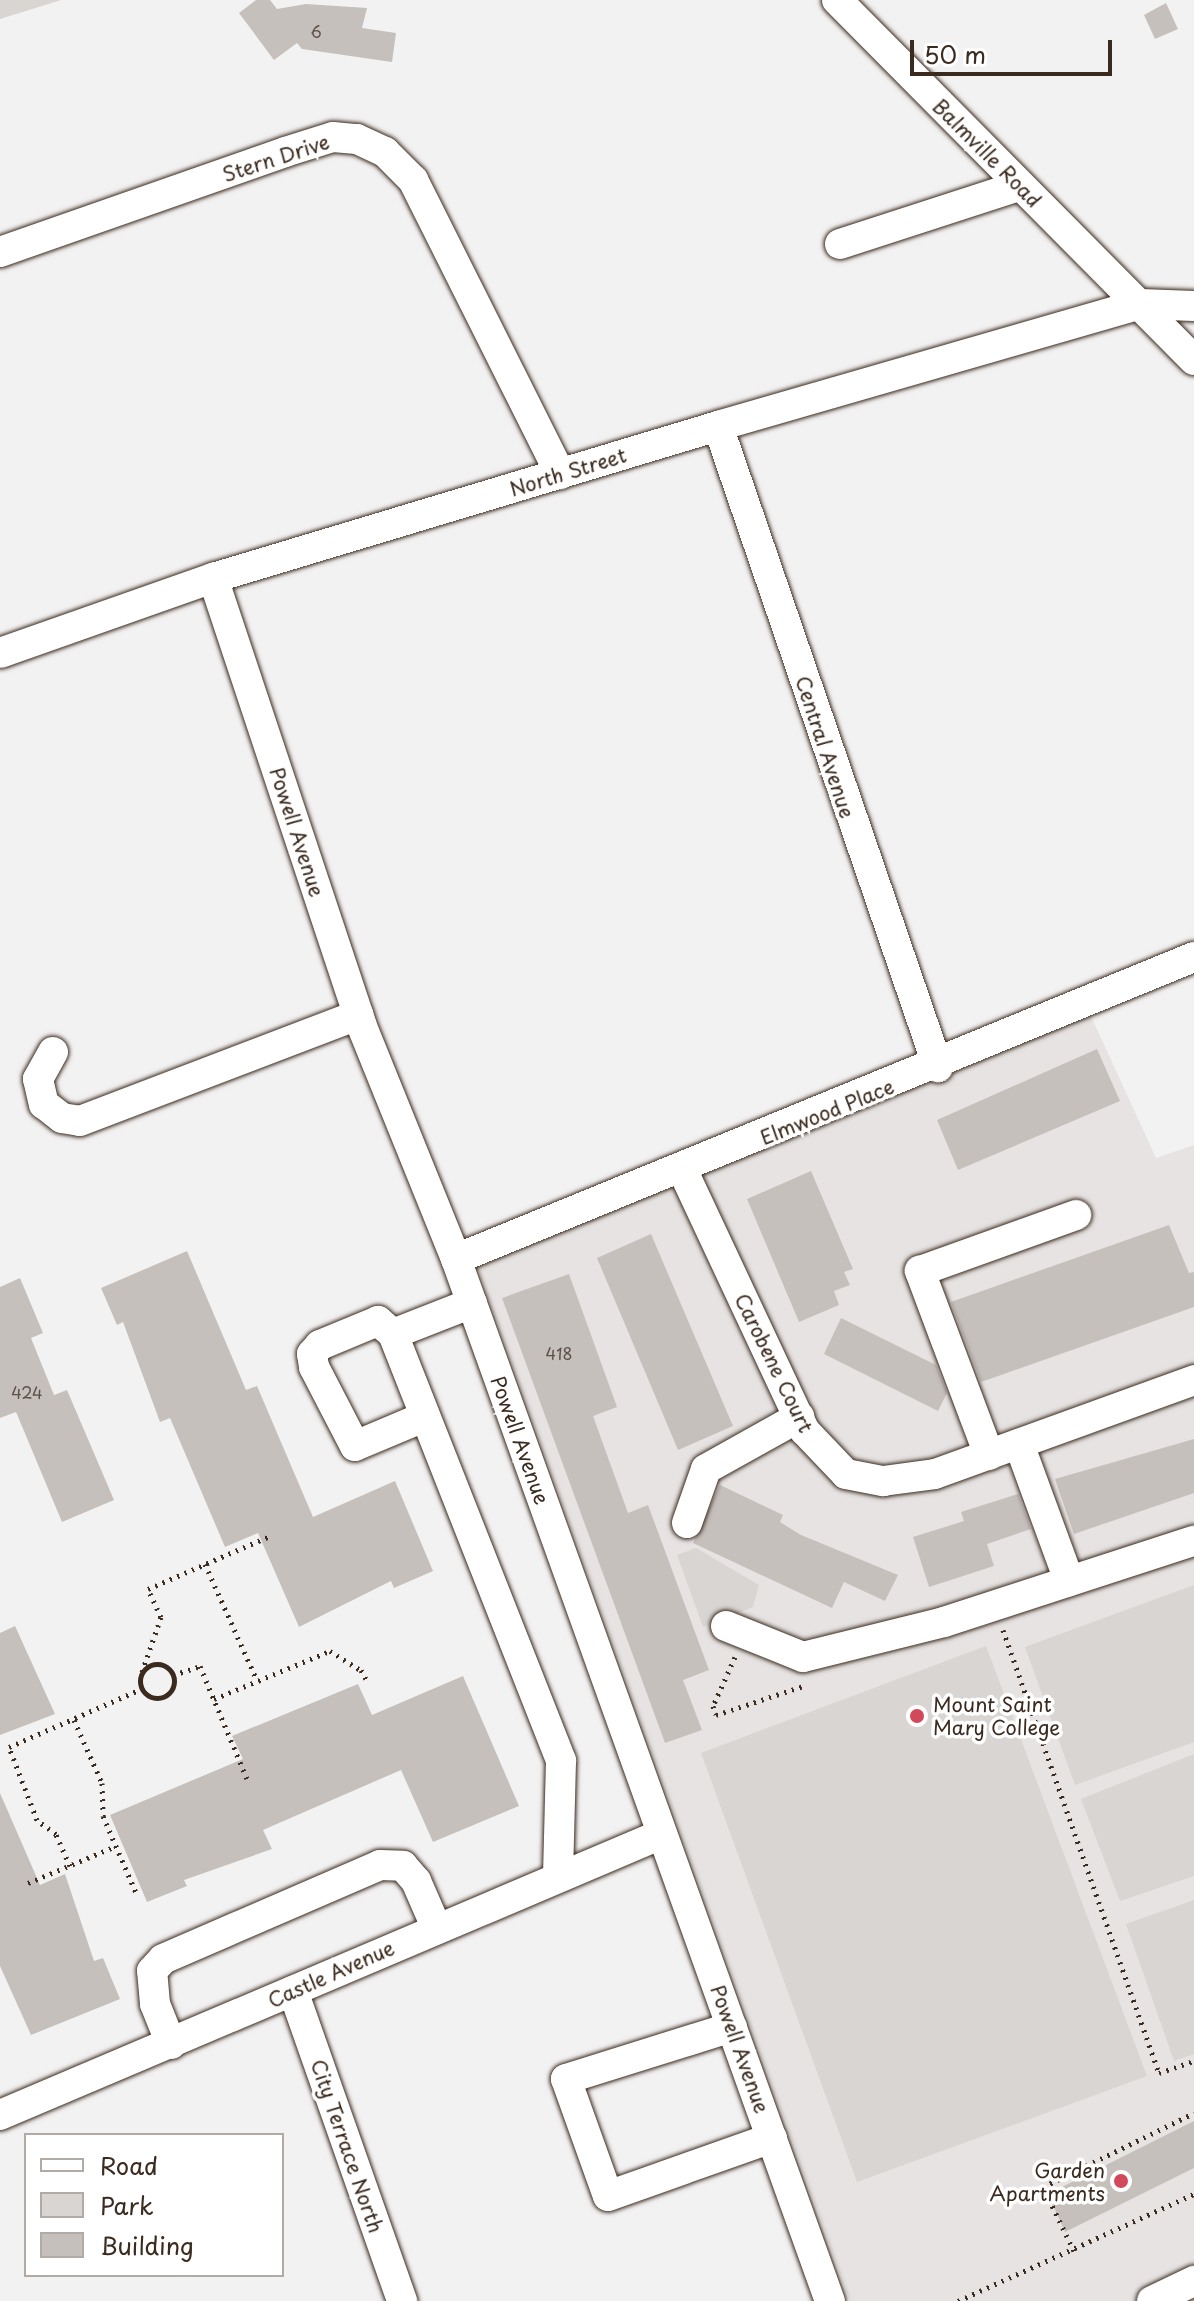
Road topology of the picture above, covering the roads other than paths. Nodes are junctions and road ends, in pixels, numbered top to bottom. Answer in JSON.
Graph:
{"nodes":[{"id":1,"x":837,"y":0,"type":"edge"},
{"id":2,"x":1019,"y":186,"type":"junction"},
{"id":3,"x":840,"y":244,"type":"dead end"},
{"id":4,"x":0,"y":252,"type":"edge"},
{"id":5,"x":1140,"y":304,"type":"junction"},
{"id":6,"x":1194,"y":306,"type":"edge"},
{"id":7,"x":1194,"y":360,"type":"edge"},
{"id":8,"x":718,"y":426,"type":"junction"},
{"id":9,"x":560,"y":474,"type":"junction"},
{"id":10,"x":213,"y":578,"type":"junction"},
{"id":11,"x":0,"y":653,"type":"edge"},
{"id":12,"x":1194,"y":957,"type":"edge"},
{"id":13,"x":358,"y":1015,"type":"junction"},
{"id":14,"x":53,"y":1052,"type":"dead end"},
{"id":15,"x":938,"y":1067,"type":"junction"},
{"id":16,"x":683,"y":1171,"type":"junction"},
{"id":17,"x":1076,"y":1215,"type":"dead end"},
{"id":18,"x":456,"y":1259,"type":"junction"},
{"id":19,"x":472,"y":1303,"type":"junction"},
{"id":20,"x":393,"y":1334,"type":"junction"},
{"id":21,"x":1194,"y":1380,"type":"edge"},
{"id":22,"x":424,"y":1417,"type":"junction"},
{"id":23,"x":799,"y":1417,"type":"junction"},
{"id":24,"x":1019,"y":1444,"type":"junction"},
{"id":25,"x":989,"y":1455,"type":"junction"},
{"id":26,"x":687,"y":1523,"type":"dead end"},
{"id":27,"x":1194,"y":1541,"type":"edge"},
{"id":28,"x":1069,"y":1581,"type":"junction"},
{"id":29,"x":726,"y":1626,"type":"dead end"},
{"id":30,"x":662,"y":1834,"type":"junction"},
{"id":31,"x":558,"y":1875,"type":"junction"},
{"id":32,"x":436,"y":1927,"type":"junction"},
{"id":33,"x":293,"y":1991,"type":"junction"},
{"id":34,"x":732,"y":2027,"type":"junction"},
{"id":35,"x":171,"y":2044,"type":"junction"},
{"id":36,"x":0,"y":2115,"type":"edge"},
{"id":37,"x":772,"y":2138,"type":"junction"},
{"id":38,"x":1194,"y":2281,"type":"edge"},
{"id":39,"x":402,"y":2301,"type":"edge"},
{"id":40,"x":830,"y":2301,"type":"edge"},
{"id":41,"x":1152,"y":2301,"type":"edge"}],
"edges":[{"from":1,"to":2,"type":"street","name":"Balmville Road"},
{"from":2,"to":3,"type":"street"},
{"from":2,"to":5,"type":"street","name":"Balmville Road"},
{"from":4,"to":9,"type":"street","name":"Stern Drive"},
{"from":5,"to":6,"type":"street","name":"North Street"},
{"from":5,"to":7,"type":"street","name":"Balmville Road"},
{"from":5,"to":8,"type":"street","name":"North Street"},
{"from":8,"to":9,"type":"street","name":"North Street"},
{"from":8,"to":15,"type":"street","name":"Central Avenue"},
{"from":9,"to":10,"type":"street","name":"North Street"},
{"from":10,"to":11,"type":"street","name":"North Street"},
{"from":10,"to":13,"type":"street","name":"Powell Avenue"},
{"from":12,"to":15,"type":"street","name":"Elmwood Place"},
{"from":13,"to":14,"type":"street"},
{"from":13,"to":18,"type":"street","name":"Powell Avenue"},
{"from":15,"to":16,"type":"street","name":"Elmwood Place"},
{"from":16,"to":18,"type":"street","name":"Elmwood Place"},
{"from":16,"to":23,"type":"street","name":"Carobene Court"},
{"from":17,"to":25,"type":"street"},
{"from":18,"to":19,"type":"street","name":"Powell Avenue"},
{"from":19,"to":20,"type":"street"},
{"from":19,"to":30,"type":"street","name":"Powell Avenue"},
{"from":20,"to":22,"type":"street"},
{"from":20,"to":22,"type":"street"},
{"from":21,"to":24,"type":"street","name":"Carobene Court"},
{"from":22,"to":31,"type":"street"},
{"from":23,"to":25,"type":"street","name":"Carobene Court"},
{"from":23,"to":26,"type":"street"},
{"from":24,"to":25,"type":"street","name":"Carobene Court"},
{"from":24,"to":28,"type":"street"},
{"from":27,"to":28,"type":"street"},
{"from":28,"to":29,"type":"street"},
{"from":30,"to":31,"type":"street","name":"Castle Avenue"},
{"from":30,"to":34,"type":"street","name":"Powell Avenue"},
{"from":31,"to":32,"type":"street","name":"Castle Avenue"},
{"from":32,"to":33,"type":"street","name":"Castle Avenue"},
{"from":32,"to":35,"type":"street"},
{"from":33,"to":35,"type":"street","name":"Castle Avenue"},
{"from":33,"to":39,"type":"street","name":"City Terrace North"},
{"from":34,"to":37,"type":"street","name":"Powell Avenue"},
{"from":34,"to":37,"type":"street"},
{"from":35,"to":36,"type":"street","name":"Castle Avenue"},
{"from":37,"to":40,"type":"street","name":"Powell Avenue"},
{"from":38,"to":41,"type":"street"}]}
